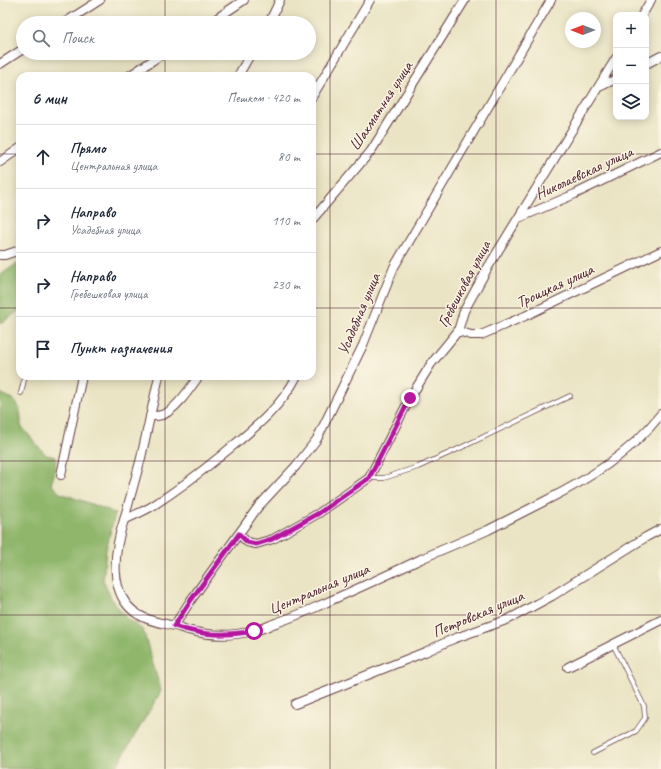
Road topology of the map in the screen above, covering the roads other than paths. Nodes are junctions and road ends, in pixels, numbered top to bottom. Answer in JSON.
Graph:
{"nodes":[{"id":1,"x":100,"y":0,"type":"edge"},
{"id":2,"x":244,"y":0,"type":"edge"},
{"id":3,"x":280,"y":0,"type":"edge"},
{"id":4,"x":370,"y":0,"type":"edge"},
{"id":5,"x":465,"y":0,"type":"edge"},
{"id":6,"x":551,"y":0,"type":"edge"},
{"id":7,"x":651,"y":0,"type":"edge"},
{"id":8,"x":644,"y":12,"type":"edge"},
{"id":9,"x":75,"y":16,"type":"edge"},
{"id":10,"x":220,"y":16,"type":"edge"},
{"id":11,"x":272,"y":16,"type":"edge"},
{"id":12,"x":16,"y":54,"type":"edge"},
{"id":13,"x":661,"y":56,"type":"edge"},
{"id":14,"x":153,"y":60,"type":"edge"},
{"id":15,"x":247,"y":60,"type":"edge"},
{"id":16,"x":649,"y":62,"type":"edge"},
{"id":17,"x":613,"y":63,"type":"edge"},
{"id":18,"x":0,"y":64,"type":"edge"},
{"id":19,"x":135,"y":72,"type":"edge"},
{"id":20,"x":240,"y":72,"type":"edge"},
{"id":21,"x":613,"y":80,"type":"edge"},
{"id":22,"x":599,"y":87,"type":"junction"},
{"id":23,"x":316,"y":91,"type":"edge"},
{"id":24,"x":16,"y":151,"type":"edge"},
{"id":25,"x":661,"y":152,"type":"edge"},
{"id":26,"x":0,"y":162,"type":"edge"},
{"id":27,"x":316,"y":215,"type":"edge"},
{"id":28,"x":519,"y":218,"type":"junction"},
{"id":29,"x":661,"y":251,"type":"edge"},
{"id":30,"x":16,"y":252,"type":"edge"},
{"id":31,"x":2,"y":257,"type":"edge"},
{"id":32,"x":458,"y":331,"type":"junction"},
{"id":33,"x":24,"y":380,"type":"edge"},
{"id":34,"x":81,"y":380,"type":"edge"},
{"id":35,"x":158,"y":380,"type":"edge"},
{"id":36,"x":196,"y":380,"type":"edge"},
{"id":37,"x":295,"y":380,"type":"edge"},
{"id":38,"x":21,"y":394,"type":"dead end"},
{"id":39,"x":570,"y":396,"type":"dead end"},
{"id":40,"x":661,"y":414,"type":"edge"},
{"id":41,"x":150,"y":416,"type":"junction"},
{"id":42,"x":61,"y":475,"type":"dead end"},
{"id":43,"x":369,"y":478,"type":"junction"},
{"id":44,"x":124,"y":520,"type":"junction"},
{"id":45,"x":661,"y":529,"type":"edge"},
{"id":46,"x":239,"y":534,"type":"junction"},
{"id":47,"x":661,"y":620,"type":"edge"},
{"id":48,"x":174,"y":626,"type":"junction"},
{"id":49,"x":613,"y":644,"type":"junction"},
{"id":50,"x":568,"y":667,"type":"dead end"},
{"id":51,"x":296,"y":704,"type":"dead end"},
{"id":52,"x":593,"y":753,"type":"dead end"}],
"edges":[{"from":1,"to":9,"type":"street"},
{"from":2,"to":10,"type":"street"},
{"from":3,"to":11,"type":"street"},
{"from":4,"to":23,"type":"street"},
{"from":5,"to":27,"type":"street","name":"Шахматная улица"},
{"from":6,"to":46,"type":"street","name":"Усадебная улица"},
{"from":7,"to":8,"type":"street"},
{"from":12,"to":18,"type":"street"},
{"from":13,"to":16,"type":"street"},
{"from":14,"to":19,"type":"street"},
{"from":15,"to":20,"type":"street"},
{"from":17,"to":22,"type":"street","name":"Гребешковая улица"},
{"from":21,"to":22,"type":"street"},
{"from":22,"to":28,"type":"street","name":"Гребешковая улица"},
{"from":24,"to":26,"type":"street"},
{"from":25,"to":28,"type":"street","name":"Николаевская улица"},
{"from":28,"to":32,"type":"street","name":"Гребешковая улица"},
{"from":29,"to":32,"type":"street","name":"Троицкая улица"},
{"from":30,"to":31,"type":"street"},
{"from":32,"to":43,"type":"street","name":"Гребешковая улица"},
{"from":33,"to":38,"type":"lane"},
{"from":34,"to":42,"type":"street"},
{"from":35,"to":41,"type":"street","name":"Центральная улица"},
{"from":36,"to":41,"type":"street"},
{"from":37,"to":44,"type":"street"},
{"from":39,"to":43,"type":"lane"},
{"from":40,"to":48,"type":"street","name":"Центральная улица"},
{"from":41,"to":44,"type":"street","name":"Центральная улица"},
{"from":43,"to":46,"type":"street","name":"Гребешковая улица"},
{"from":44,"to":48,"type":"street","name":"Центральная улица"},
{"from":45,"to":51,"type":"street","name":"Петровская улица"},
{"from":46,"to":48,"type":"street","name":"Усадебная улица"},
{"from":47,"to":49,"type":"street"},
{"from":49,"to":50,"type":"street"},
{"from":49,"to":52,"type":"lane"}]}
